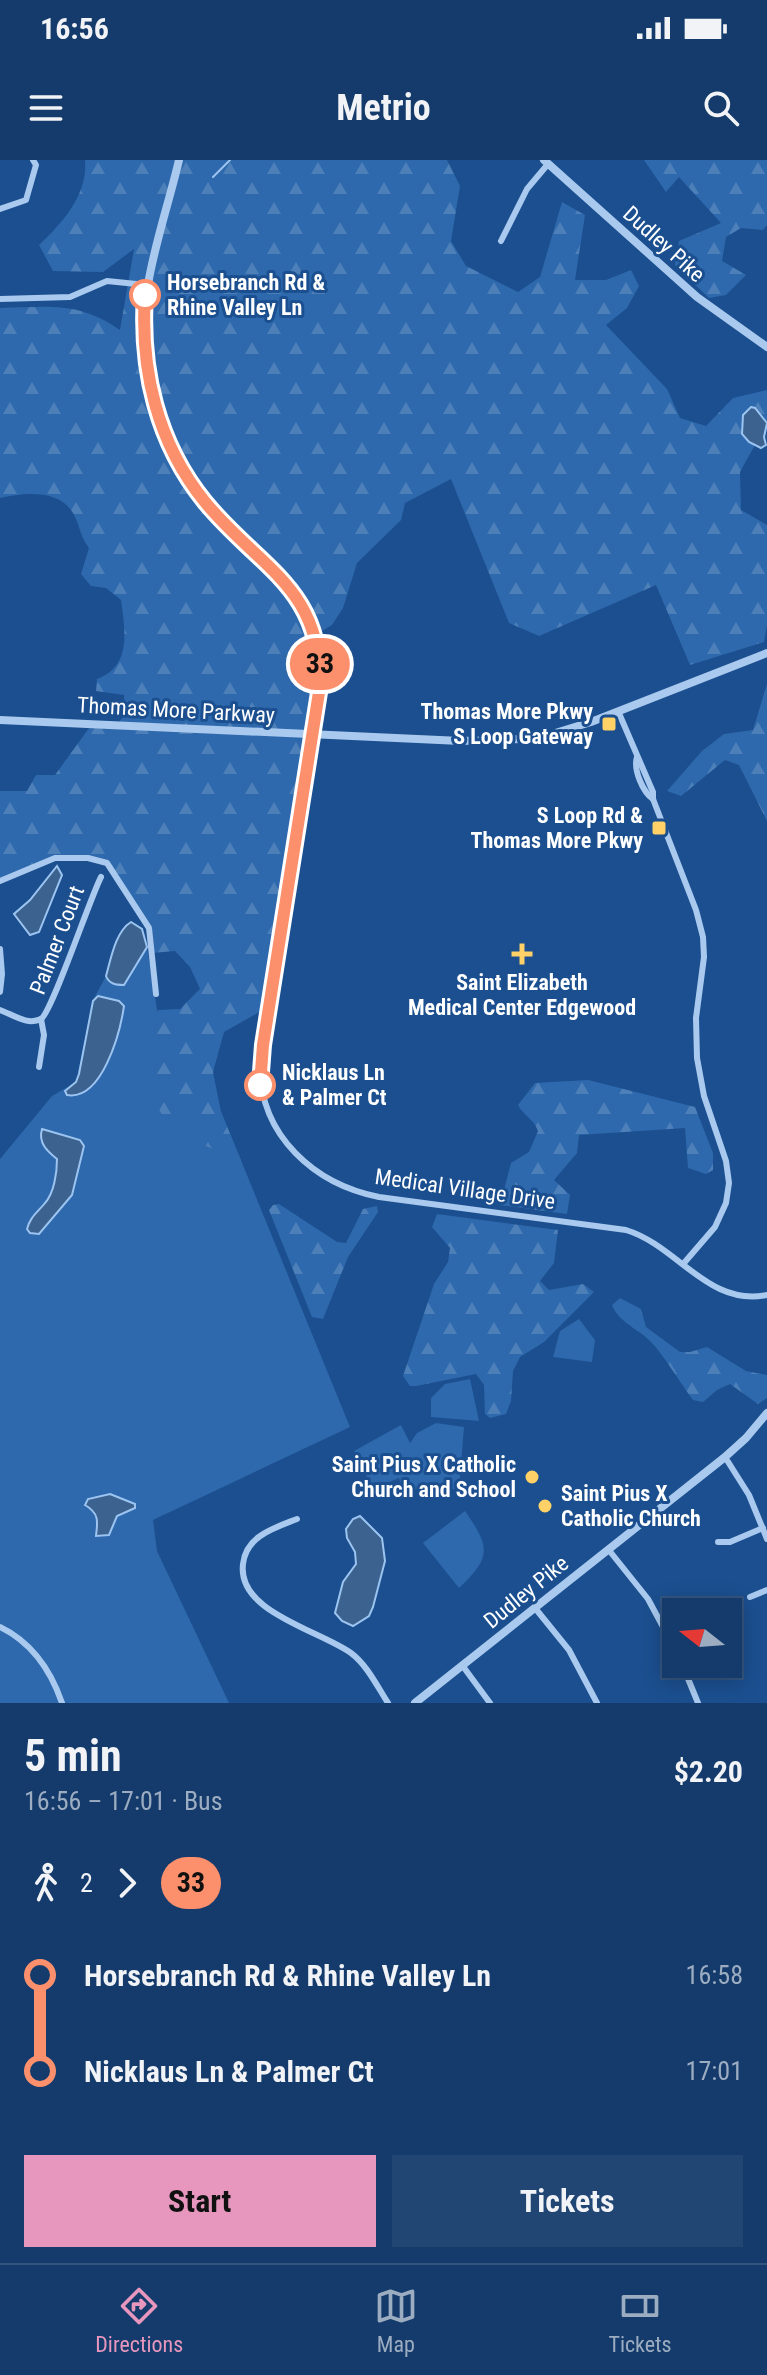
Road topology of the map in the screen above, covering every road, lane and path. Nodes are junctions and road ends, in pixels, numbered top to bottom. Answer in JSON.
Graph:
{"nodes":[{"id":1,"x":33,"y":160,"type":"edge"},
{"id":2,"x":179,"y":160,"type":"edge"},
{"id":3,"x":546,"y":162,"type":"edge"},
{"id":4,"x":0,"y":209,"type":"edge"},
{"id":5,"x":501,"y":241,"type":"dead end"},
{"id":6,"x":146,"y":285,"type":"junction"},
{"id":7,"x":0,"y":299,"type":"edge"},
{"id":8,"x":767,"y":347,"type":"edge"},
{"id":9,"x":767,"y":653,"type":"edge"},
{"id":10,"x":618,"y":711,"type":"junction"},
{"id":11,"x":0,"y":720,"type":"edge"},
{"id":12,"x":313,"y":734,"type":"junction"},
{"id":13,"x":101,"y":877,"type":"dead end"},
{"id":14,"x":0,"y":881,"type":"edge"},
{"id":15,"x":0,"y":949,"type":"edge"},
{"id":16,"x":0,"y":992,"type":"edge"},
{"id":17,"x":156,"y":994,"type":"dead end"},
{"id":18,"x":0,"y":1010,"type":"edge"},
{"id":19,"x":41,"y":1019,"type":"junction"},
{"id":20,"x":39,"y":1067,"type":"dead end"},
{"id":21,"x":684,"y":1263,"type":"junction"},
{"id":22,"x":767,"y":1295,"type":"edge"},
{"id":23,"x":767,"y":1413,"type":"edge"},
{"id":24,"x":725,"y":1457,"type":"junction"},
{"id":25,"x":297,"y":1519,"type":"dead end"},
{"id":26,"x":763,"y":1528,"type":"junction"},
{"id":27,"x":767,"y":1539,"type":"edge"},
{"id":28,"x":718,"y":1542,"type":"dead end"},
{"id":29,"x":608,"y":1549,"type":"junction"},
{"id":30,"x":767,"y":1590,"type":"edge"},
{"id":31,"x":750,"y":1597,"type":"dead end"},
{"id":32,"x":535,"y":1608,"type":"junction"},
{"id":33,"x":662,"y":1621,"type":"edge"},
{"id":34,"x":0,"y":1627,"type":"edge"},
{"id":35,"x":462,"y":1665,"type":"junction"},
{"id":36,"x":688,"y":1678,"type":"edge"},
{"id":37,"x":62,"y":1703,"type":"edge"},
{"id":38,"x":388,"y":1703,"type":"edge"},
{"id":39,"x":415,"y":1703,"type":"edge"},
{"id":40,"x":490,"y":1703,"type":"edge"},
{"id":41,"x":597,"y":1703,"type":"edge"},
{"id":42,"x":698,"y":1703,"type":"edge"}],
"edges":[{"from":1,"to":4,"type":"street"},
{"from":2,"to":6,"type":"street"},
{"from":3,"to":5,"type":"street"},
{"from":3,"to":8,"type":"street","name":"Dudley Pike"},
{"from":6,"to":7,"type":"street"},
{"from":6,"to":12,"type":"street"},
{"from":9,"to":10,"type":"street","name":"Thomas More Parkway"},
{"from":10,"to":12,"type":"street","name":"Thomas More Parkway"},
{"from":10,"to":21,"type":"street"},
{"from":11,"to":12,"type":"street","name":"Thomas More Parkway"},
{"from":12,"to":21,"type":"street","name":"Medical Village Drive"},
{"from":13,"to":19,"type":"street","name":"Palmer Court"},
{"from":14,"to":17,"type":"street"},
{"from":15,"to":16,"type":"street"},
{"from":18,"to":19,"type":"street","name":"Palmer Court"},
{"from":19,"to":20,"type":"street"},
{"from":21,"to":22,"type":"street","name":"Medical Village Drive"},
{"from":23,"to":24,"type":"street","name":"Dudley Pike"},
{"from":24,"to":26,"type":"street"},
{"from":24,"to":29,"type":"street","name":"Dudley Pike"},
{"from":25,"to":38,"type":"street"},
{"from":26,"to":27,"type":"street"},
{"from":26,"to":28,"type":"street"},
{"from":29,"to":32,"type":"street","name":"Dudley Pike"},
{"from":29,"to":33,"type":"street"},
{"from":30,"to":31,"type":"street"},
{"from":32,"to":35,"type":"street","name":"Dudley Pike"},
{"from":32,"to":41,"type":"street"},
{"from":34,"to":37,"type":"street"},
{"from":35,"to":39,"type":"street","name":"Dudley Pike"},
{"from":35,"to":40,"type":"street"},
{"from":36,"to":42,"type":"street"}]}
